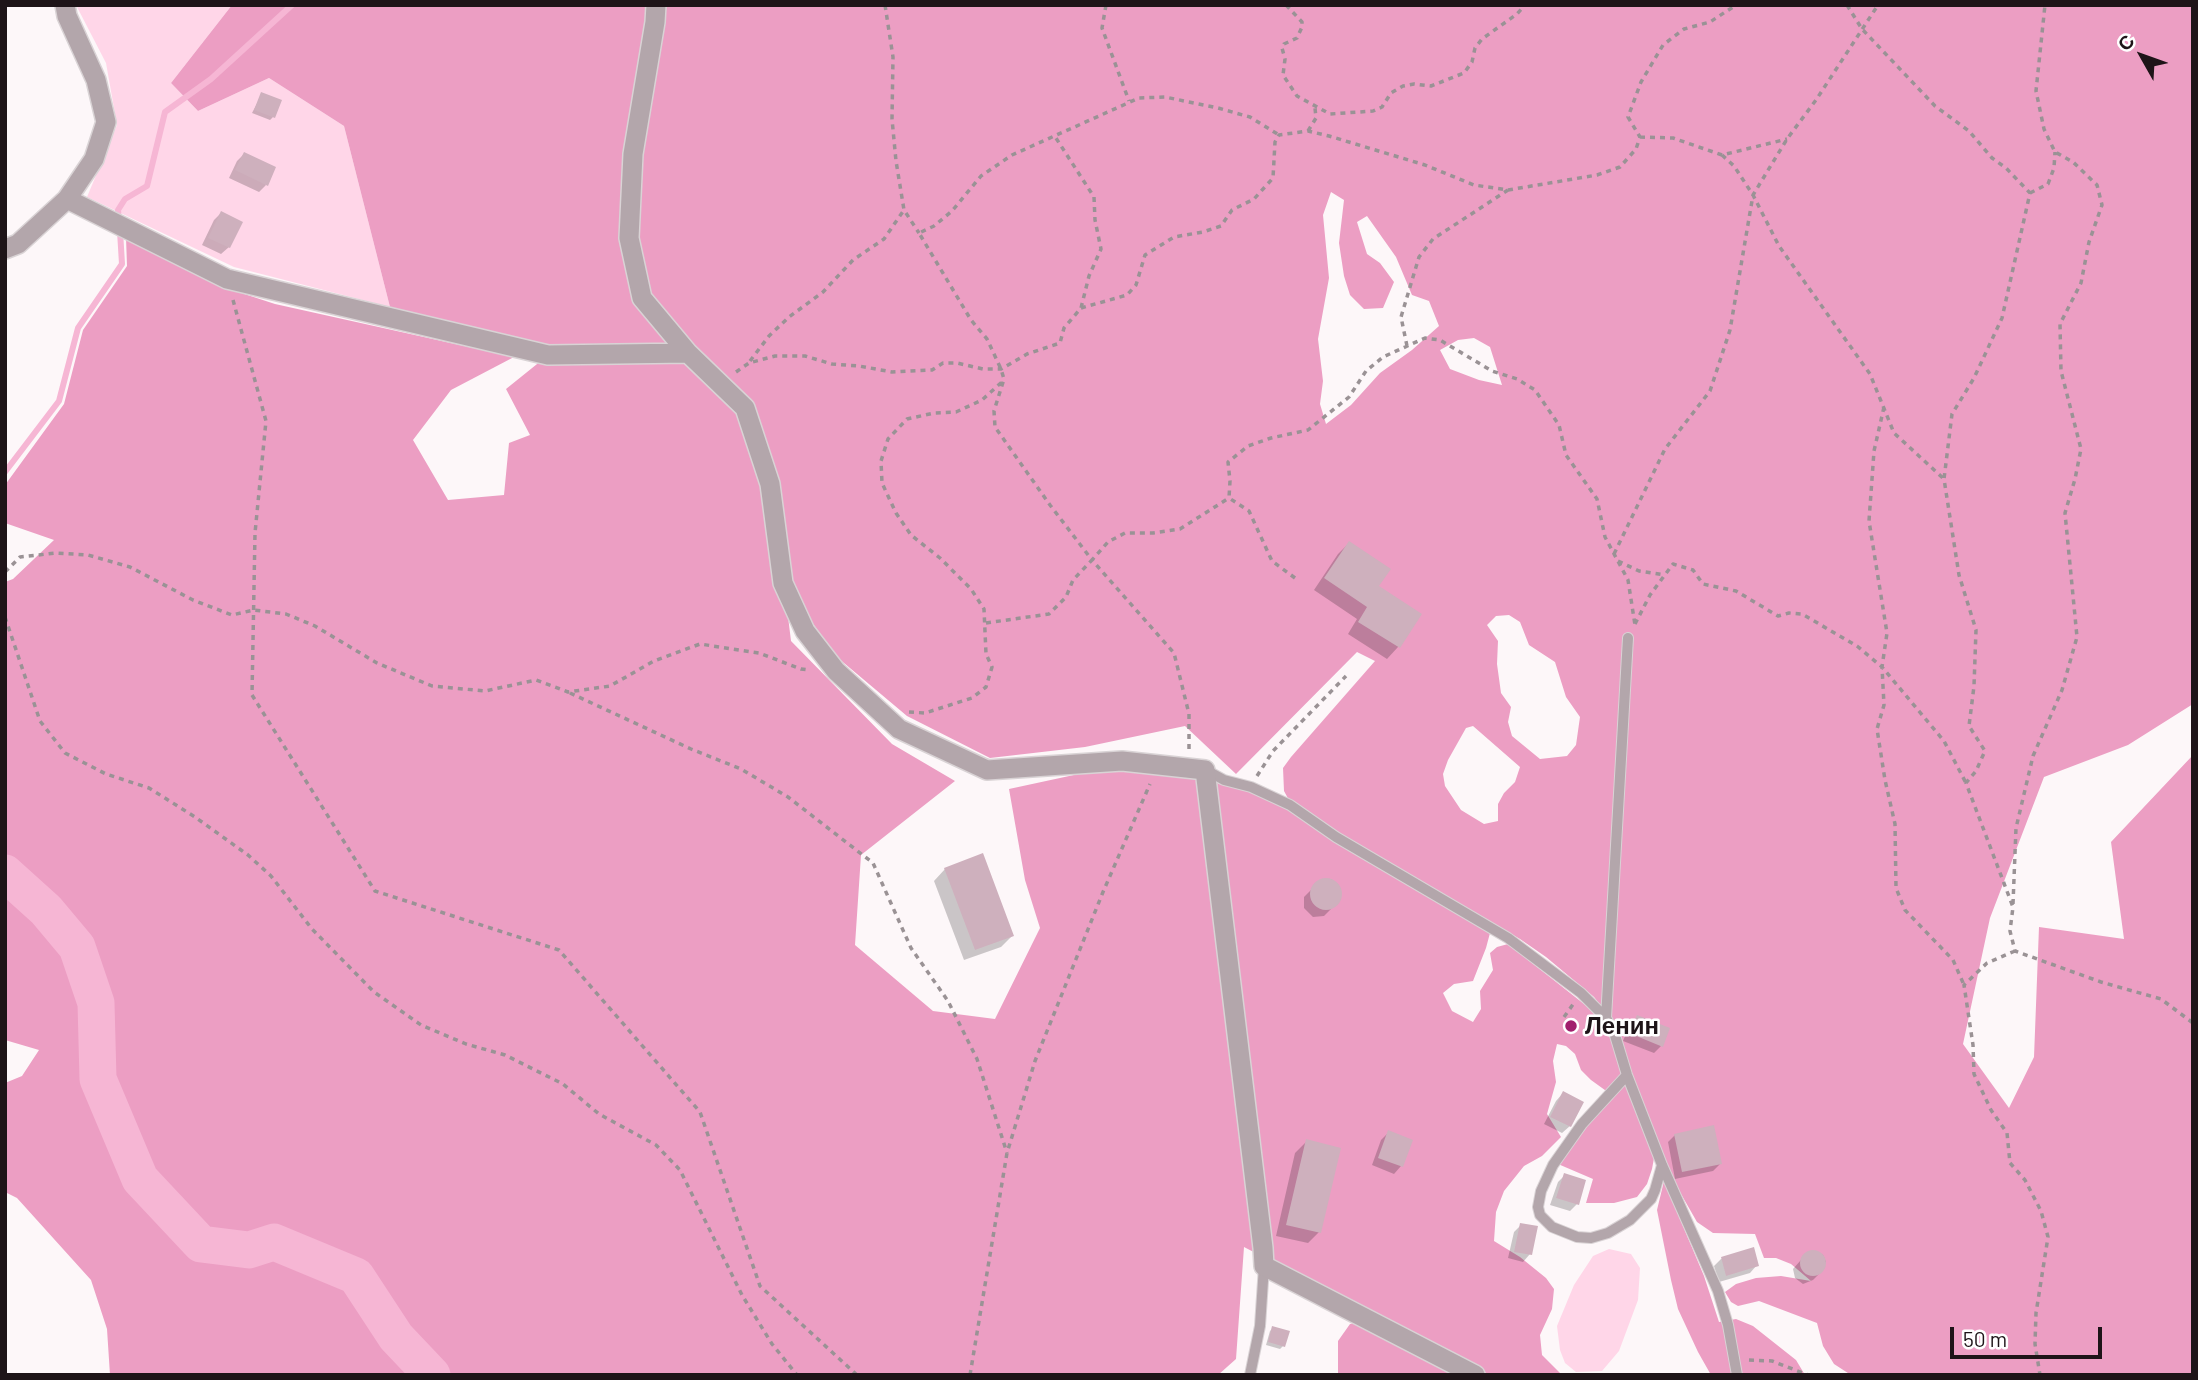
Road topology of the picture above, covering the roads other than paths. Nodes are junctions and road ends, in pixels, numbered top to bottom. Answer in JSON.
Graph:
{"nodes":[{"id":1,"x":65,"y":5,"type":"edge"},
{"id":2,"x":656,"y":5,"type":"edge"},
{"id":3,"x":67,"y":199,"type":"junction"},
{"id":4,"x":5,"y":249,"type":"edge"},
{"id":5,"x":688,"y":352,"type":"junction"},
{"id":6,"x":1628,"y":638,"type":"road end"},
{"id":7,"x":1197,"y":769,"type":"junction"},
{"id":8,"x":1606,"y":1018,"type":"junction"},
{"id":9,"x":1627,"y":1075,"type":"junction"},
{"id":10,"x":1662,"y":1165,"type":"junction"},
{"id":11,"x":1264,"y":1266,"type":"junction"},
{"id":12,"x":1250,"y":1375,"type":"edge"},
{"id":13,"x":1475,"y":1375,"type":"edge"},
{"id":14,"x":1737,"y":1375,"type":"edge"}],
"edges":[{"from":1,"to":3,"type":"street"},
{"from":2,"to":5,"type":"street"},
{"from":3,"to":4,"type":"street"},
{"from":3,"to":5,"type":"street"},
{"from":5,"to":7,"type":"street"},
{"from":6,"to":8,"type":"lane"},
{"from":7,"to":8,"type":"lane"},
{"from":7,"to":11,"type":"street"},
{"from":8,"to":9,"type":"lane"},
{"from":9,"to":10,"type":"lane"},
{"from":9,"to":10,"type":"lane"},
{"from":10,"to":14,"type":"lane"},
{"from":11,"to":12,"type":"lane"},
{"from":11,"to":13,"type":"street"}]}
